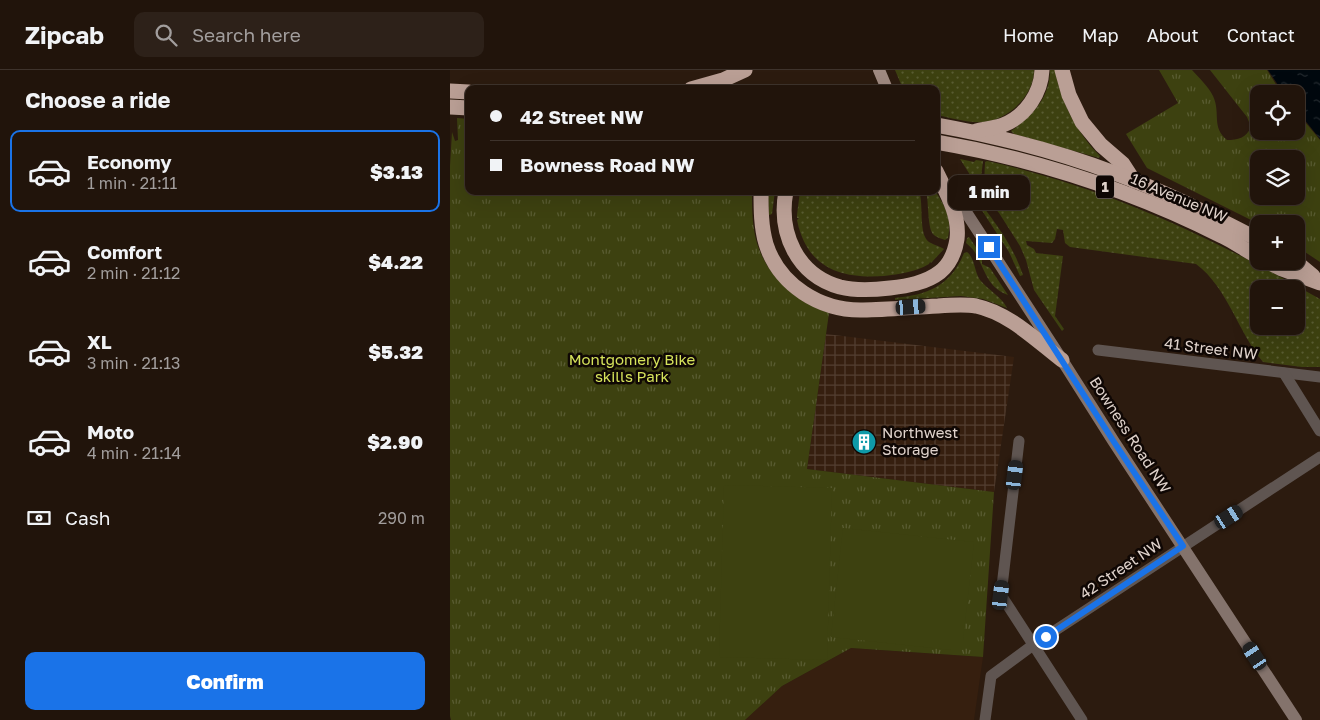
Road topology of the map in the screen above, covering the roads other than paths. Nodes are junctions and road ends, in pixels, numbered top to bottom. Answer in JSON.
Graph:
{"nodes":[{"id":1,"x":745,"y":70,"type":"edge"},
{"id":2,"x":879,"y":70,"type":"edge"},
{"id":3,"x":1042,"y":70,"type":"edge"},
{"id":4,"x":1062,"y":70,"type":"edge"},
{"id":5,"x":705,"y":85,"type":"edge"},
{"id":6,"x":885,"y":85,"type":"edge"},
{"id":7,"x":450,"y":91,"type":"edge"},
{"id":8,"x":465,"y":92,"type":"edge"},
{"id":9,"x":450,"y":107,"type":"edge"},
{"id":10,"x":465,"y":108,"type":"edge"},
{"id":11,"x":940,"y":126,"type":"edge"},
{"id":12,"x":967,"y":131,"type":"junction"},
{"id":13,"x":940,"y":143,"type":"edge"},
{"id":14,"x":940,"y":172,"type":"edge"},
{"id":15,"x":940,"y":180,"type":"edge"},
{"id":16,"x":1134,"y":181,"type":"junction"},
{"id":17,"x":761,"y":195,"type":"edge"},
{"id":18,"x":786,"y":195,"type":"edge"},
{"id":19,"x":1250,"y":236,"type":"edge"},
{"id":20,"x":1250,"y":252,"type":"edge"},
{"id":21,"x":1305,"y":269,"type":"edge"},
{"id":22,"x":1282,"y":270,"type":"edge"},
{"id":23,"x":1320,"y":282,"type":"edge"},
{"id":24,"x":1098,"y":350,"type":"dead end"},
{"id":25,"x":1062,"y":360,"type":"junction"},
{"id":26,"x":1284,"y":373,"type":"junction"},
{"id":27,"x":1320,"y":377,"type":"edge"},
{"id":28,"x":1320,"y":431,"type":"edge"},
{"id":29,"x":1019,"y":441,"type":"dead end"},
{"id":30,"x":1320,"y":458,"type":"edge"},
{"id":31,"x":1183,"y":546,"type":"junction"},
{"id":32,"x":1033,"y":645,"type":"junction"},
{"id":33,"x":985,"y":720,"type":"edge"},
{"id":34,"x":1082,"y":720,"type":"edge"},
{"id":35,"x":1296,"y":720,"type":"edge"}],
"edges":[{"from":1,"to":5,"type":"highway"},
{"from":2,"to":6,"type":"main road"},
{"from":3,"to":12,"type":"highway"},
{"from":4,"to":16,"type":"highway"},
{"from":7,"to":8,"type":"highway"},
{"from":9,"to":10,"type":"highway"},
{"from":11,"to":12,"type":"highway","name":"16 Avenue NW","number":"1"},
{"from":12,"to":16,"type":"highway","name":"16 Avenue NW","number":"1"},
{"from":13,"to":20,"type":"highway","name":"16 Avenue NW","number":"1"},
{"from":14,"to":25,"type":"street","name":"Bowness Road NW"},
{"from":15,"to":18,"type":"highway"},
{"from":16,"to":19,"type":"highway","name":"16 Avenue NW","number":"1"},
{"from":17,"to":25,"type":"highway"},
{"from":21,"to":23,"type":"highway"},
{"from":22,"to":23,"type":"highway"},
{"from":24,"to":26,"type":"street","name":"41 Street NW"},
{"from":25,"to":31,"type":"street","name":"Bowness Road NW"},
{"from":26,"to":27,"type":"street","name":"41 Street NW"},
{"from":26,"to":28,"type":"street"},
{"from":29,"to":32,"type":"street"},
{"from":30,"to":31,"type":"street","name":"42 Street NW"},
{"from":31,"to":32,"type":"street","name":"42 Street NW"},
{"from":31,"to":35,"type":"street","name":"Bowness Road NW"},
{"from":32,"to":33,"type":"street","name":"42 Street NW"},
{"from":32,"to":34,"type":"street"}]}
